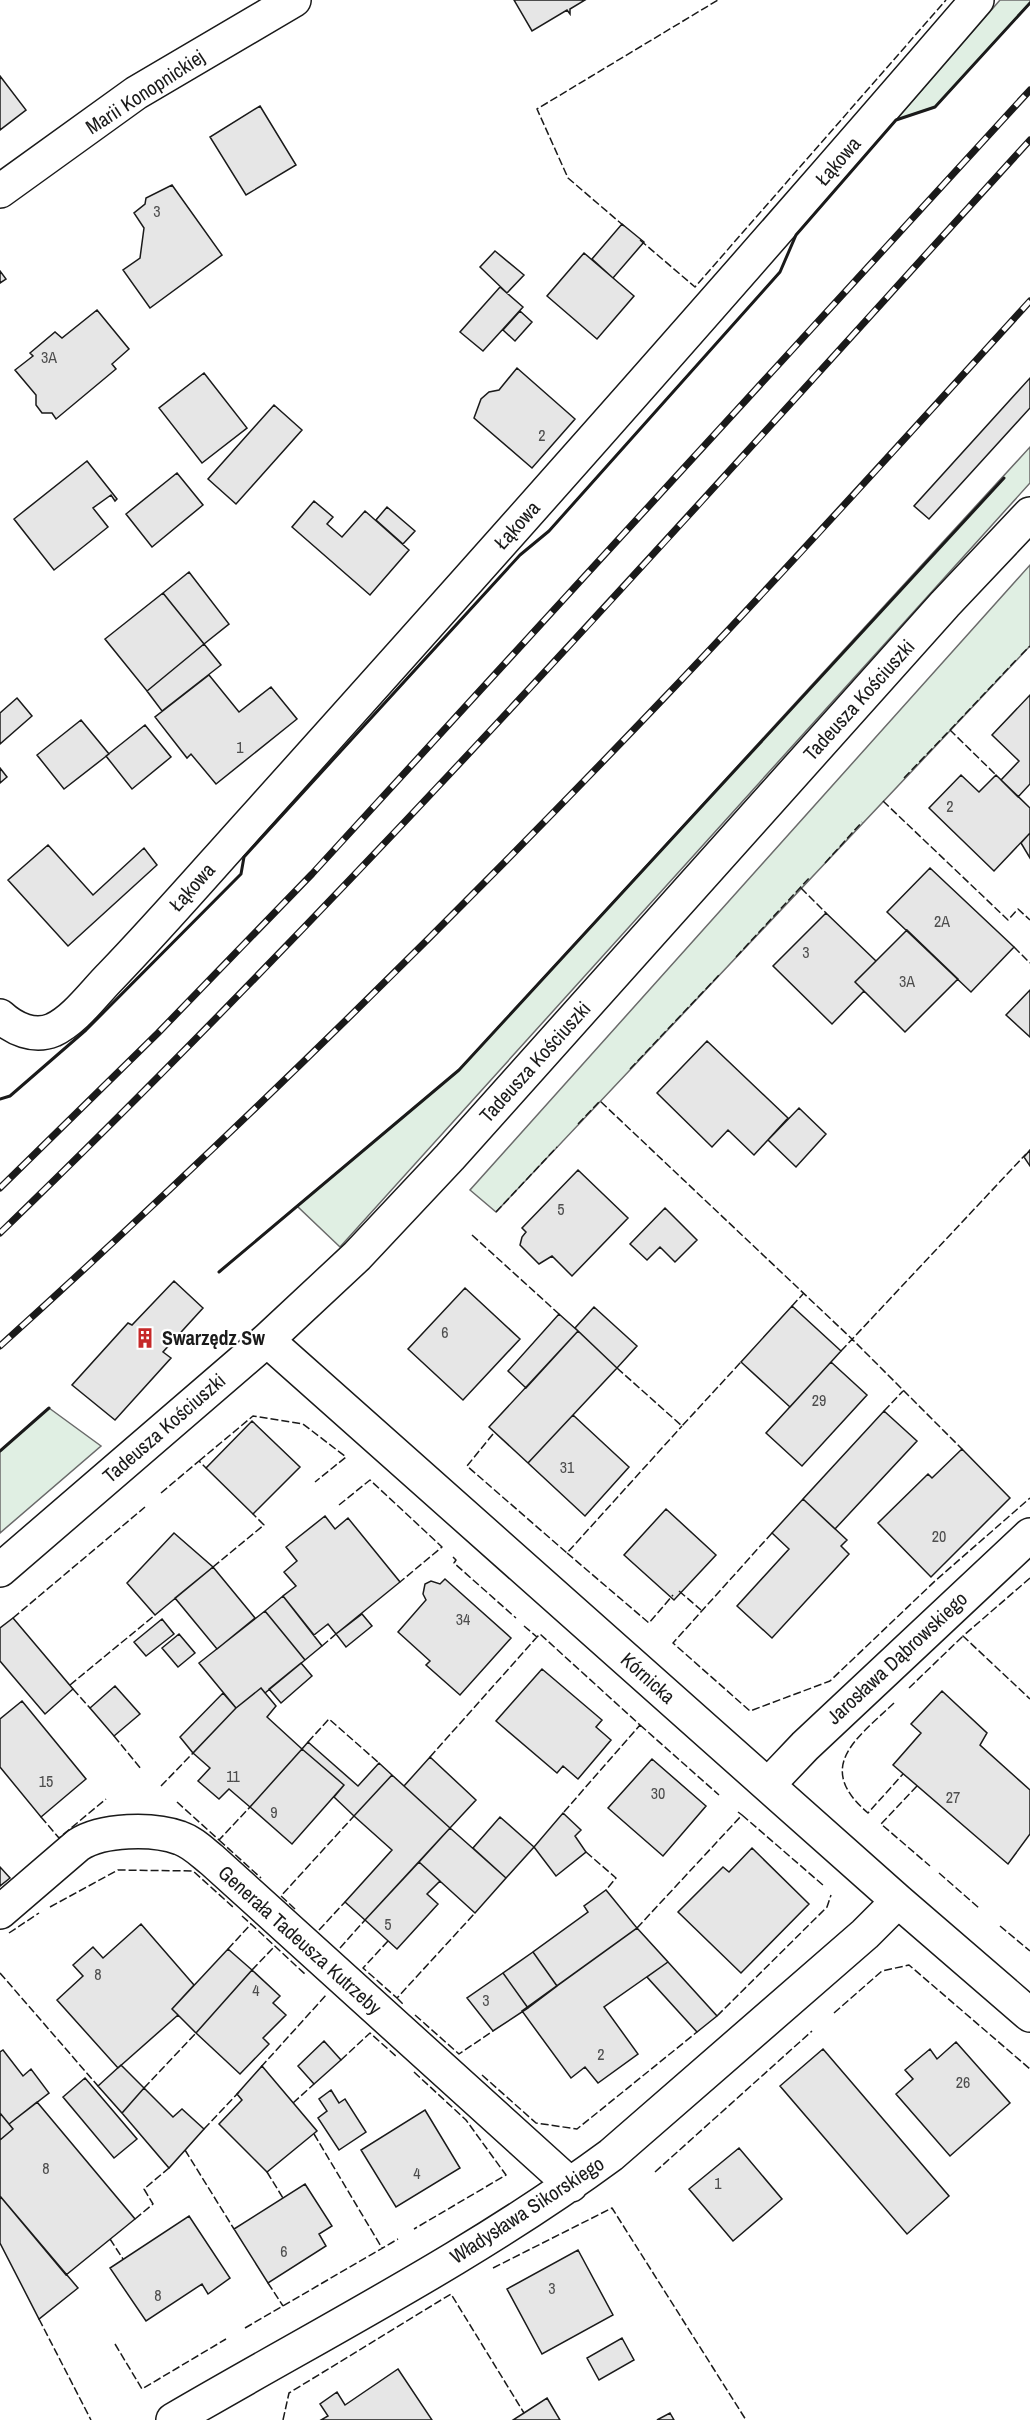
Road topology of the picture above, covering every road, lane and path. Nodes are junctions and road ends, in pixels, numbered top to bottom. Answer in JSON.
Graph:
{"nodes":[{"id":1,"x":294,"y":0,"type":"edge"},
{"id":2,"x":977,"y":0,"type":"edge"},
{"id":3,"x":0,"y":191,"type":"edge"},
{"id":4,"x":1030,"y":514,"type":"edge"},
{"id":5,"x":0,"y":1016,"type":"edge"},
{"id":6,"x":267,"y":1340,"type":"junction"},
{"id":7,"x":1030,"y":1535,"type":"edge"},
{"id":8,"x":0,"y":1570,"type":"edge"},
{"id":9,"x":768,"y":1785,"type":"junction"},
{"id":10,"x":898,"y":1901,"type":"junction"},
{"id":11,"x":0,"y":1911,"type":"edge"},
{"id":12,"x":1030,"y":2015,"type":"edge"},
{"id":13,"x":571,"y":2185,"type":"junction"},
{"id":14,"x":207,"y":2412,"type":"edge"},
{"id":15,"x":173,"y":2420,"type":"edge"}],
"edges":[{"from":1,"to":3,"type":"street","name":"Marii Konopnickiej"},
{"from":2,"to":5,"type":"street","name":"Łąkowa"},
{"from":4,"to":6,"type":"street","name":"Tadeusza Kościuszki"},
{"from":6,"to":8,"type":"street","name":"Tadeusza Kościuszki"},
{"from":6,"to":9,"type":"street","name":"Kórnicka"},
{"from":7,"to":9,"type":"street","name":"Jarosława Dąbrowskiego"},
{"from":9,"to":10,"type":"street","name":"Kórnicka"},
{"from":10,"to":12,"type":"street","name":"Kórnicka"},
{"from":10,"to":13,"type":"street","name":"Władysława Sikorskiego"},
{"from":11,"to":13,"type":"street","name":"Generała Tadeusza Kutrzeby"},
{"from":13,"to":14,"type":"street","name":"Władysława Sikorskiego"},
{"from":14,"to":15,"type":"street","name":"Władysława Sikorskiego"}]}
